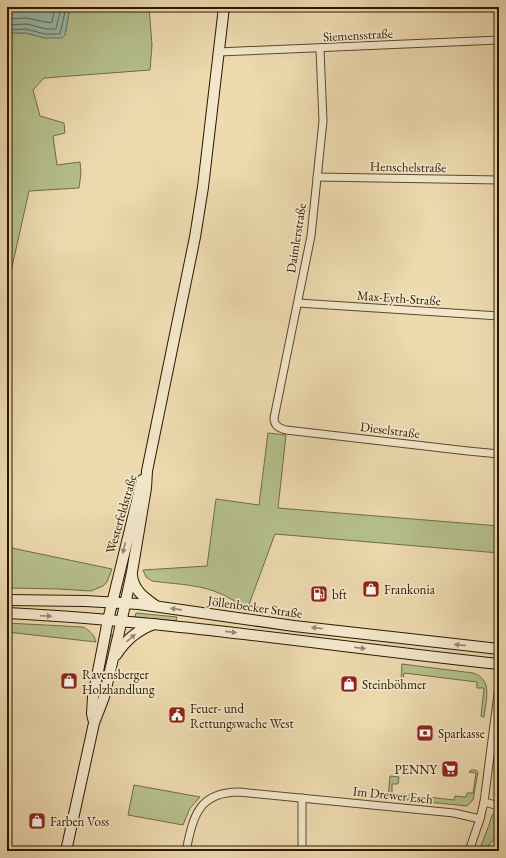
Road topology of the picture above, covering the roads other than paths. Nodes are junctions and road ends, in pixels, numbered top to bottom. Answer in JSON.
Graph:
{"nodes":[{"id":1,"x":224,"y":7,"type":"edge"},
{"id":2,"x":499,"y":40,"type":"edge"},
{"id":3,"x":320,"y":48,"type":"junction"},
{"id":4,"x":218,"y":52,"type":"junction"},
{"id":5,"x":317,"y":177,"type":"junction"},
{"id":6,"x":499,"y":180,"type":"edge"},
{"id":7,"x":298,"y":303,"type":"junction"},
{"id":8,"x":499,"y":316,"type":"edge"},
{"id":9,"x":279,"y":428,"type":"joint"},
{"id":10,"x":499,"y":454,"type":"edge"},
{"id":11,"x":147,"y":471,"type":"junction"},
{"id":12,"x":132,"y":572,"type":"junction"},
{"id":13,"x":7,"y":600,"type":"edge"},
{"id":14,"x":111,"y":602,"type":"junction"},
{"id":15,"x":126,"y":603,"type":"junction"},
{"id":16,"x":157,"y":607,"type":"junction"},
{"id":17,"x":7,"y":614,"type":"edge"},
{"id":18,"x":108,"y":620,"type":"junction"},
{"id":19,"x":122,"y":621,"type":"junction"},
{"id":20,"x":154,"y":624,"type":"junction"},
{"id":21,"x":499,"y":649,"type":"edge"},
{"id":22,"x":113,"y":659,"type":"junction"},
{"id":23,"x":499,"y":664,"type":"edge"},
{"id":24,"x":499,"y":686,"type":"edge"},
{"id":25,"x":94,"y":723,"type":"junction"},
{"id":26,"x":302,"y":798,"type":"junction"},
{"id":27,"x":484,"y":802,"type":"junction"},
{"id":28,"x":499,"y":806,"type":"edge"},
{"id":29,"x":480,"y":819,"type":"junction"},
{"id":30,"x":66,"y":851,"type":"edge"},
{"id":31,"x":186,"y":851,"type":"edge"},
{"id":32,"x":302,"y":851,"type":"edge"},
{"id":33,"x":469,"y":851,"type":"edge"}],
"edges":[{"from":1,"to":4,"type":"main road"},
{"from":2,"to":3,"type":"street","name":"Siemensstraße"},
{"from":3,"to":4,"type":"street","name":"Siemensstraße"},
{"from":3,"to":5,"type":"street","name":"Daimlerstraße"},
{"from":4,"to":11,"type":"main road"},
{"from":5,"to":6,"type":"street","name":"Henschelstraße"},
{"from":5,"to":7,"type":"street","name":"Daimlerstraße"},
{"from":7,"to":8,"type":"street","name":"Max-Eyth-Straße"},
{"from":7,"to":9,"type":"street","name":"Daimlerstraße"},
{"from":9,"to":10,"type":"street","name":"Dieselstraße"},
{"from":11,"to":12,"type":"main road","name":"Westerfeldstraße"},
{"from":11,"to":14,"type":"main road","name":"Westerfeldstraße","one_way":true},
{"from":12,"to":15,"type":"main road","name":"Westerfeldstraße"},
{"from":12,"to":16,"type":"main road"},
{"from":13,"to":14,"type":"main road","name":"Jöllenbecker Straße"},
{"from":14,"to":15,"type":"main road","name":"Jöllenbecker Straße"},
{"from":14,"to":18,"type":"main road","name":"Westerfeldstraße"},
{"from":15,"to":16,"type":"main road","name":"Jöllenbecker Straße"},
{"from":15,"to":19,"type":"main road","name":"Westerfeldstraße"},
{"from":21,"to":16,"type":"main road","name":"Jöllenbecker Straße","one_way":true},
{"from":17,"to":18,"type":"main road","name":"Jöllenbecker Straße","one_way":true},
{"from":18,"to":19,"type":"main road","name":"Jöllenbecker Straße"},
{"from":18,"to":25,"type":"main road","name":"Westerfeldstraße"},
{"from":19,"to":20,"type":"main road","name":"Jöllenbecker Straße"},
{"from":19,"to":22,"type":"main road","name":"Westerfeldstraße"},
{"from":22,"to":20,"type":"main road","one_way":true},
{"from":20,"to":23,"type":"main road","name":"Jöllenbecker Straße","one_way":true},
{"from":22,"to":25,"type":"main road","name":"Westerfeldstraße"},
{"from":24,"to":27,"type":"street"},
{"from":25,"to":30,"type":"main road"},
{"from":26,"to":29,"type":"street","name":"Im Drewer Esch"},
{"from":26,"to":31,"type":"street","name":"Im Drewer Esch"},
{"from":26,"to":32,"type":"street"},
{"from":27,"to":28,"type":"street"},
{"from":27,"to":29,"type":"street"},
{"from":29,"to":33,"type":"street"}]}
